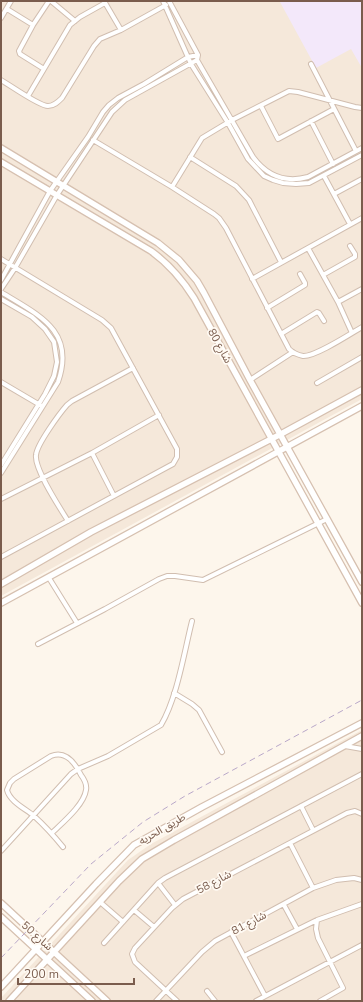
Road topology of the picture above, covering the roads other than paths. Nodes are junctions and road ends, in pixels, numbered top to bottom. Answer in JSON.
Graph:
{"nodes":[{"id":1,"x":11,"y":1,"type":"edge"},
{"id":2,"x":50,"y":1,"type":"edge"},
{"id":3,"x":104,"y":2,"type":"edge"},
{"id":4,"x":169,"y":2,"type":"edge"},
{"id":5,"x":164,"y":3,"type":"edge"},
{"id":6,"x":7,"y":9,"type":"junction"},
{"id":7,"x":1,"y":18,"type":"edge"},
{"id":8,"x":75,"y":21,"type":"junction"},
{"id":9,"x":33,"y":25,"type":"junction"},
{"id":10,"x":121,"y":30,"type":"junction"},
{"id":11,"x":198,"y":55,"type":"junction"},
{"id":12,"x":188,"y":57,"type":"junction"},
{"id":13,"x":197,"y":60,"type":"junction"},
{"id":14,"x":191,"y":64,"type":"junction"},
{"id":15,"x":311,"y":64,"type":"dead end"},
{"id":16,"x":44,"y":69,"type":"junction"},
{"id":17,"x":1,"y":80,"type":"edge"},
{"id":18,"x":28,"y":96,"type":"junction"},
{"id":19,"x":329,"y":99,"type":"junction"},
{"id":20,"x":261,"y":106,"type":"junction"},
{"id":21,"x":362,"y":108,"type":"edge"},
{"id":22,"x":334,"y":109,"type":"junction"},
{"id":23,"x":230,"y":122,"type":"junction"},
{"id":24,"x":311,"y":122,"type":"junction"},
{"id":25,"x":93,"y":140,"type":"junction"},
{"id":26,"x":1,"y":148,"type":"edge"},
{"id":27,"x":362,"y":148,"type":"edge"},
{"id":28,"x":356,"y":151,"type":"junction"},
{"id":29,"x":362,"y":155,"type":"edge"},
{"id":30,"x":190,"y":157,"type":"junction"},
{"id":31,"x":1,"y":162,"type":"edge"},
{"id":32,"x":333,"y":164,"type":"junction"},
{"id":33,"x":324,"y":176,"type":"junction"},
{"id":34,"x":362,"y":179,"type":"edge"},
{"id":35,"x":57,"y":181,"type":"junction"},
{"id":36,"x":63,"y":185,"type":"junction"},
{"id":37,"x":172,"y":187,"type":"junction"},
{"id":38,"x":50,"y":191,"type":"junction"},
{"id":39,"x":334,"y":194,"type":"junction"},
{"id":40,"x":56,"y":195,"type":"junction"},
{"id":41,"x":362,"y":218,"type":"edge"},
{"id":42,"x":350,"y":224,"type":"junction"},
{"id":43,"x":350,"y":246,"type":"dead end"},
{"id":44,"x":308,"y":248,"type":"junction"},
{"id":45,"x":1,"y":259,"type":"edge"},
{"id":46,"x":281,"y":262,"type":"junction"},
{"id":47,"x":10,"y":264,"type":"junction"},
{"id":48,"x":15,"y":268,"type":"junction"},
{"id":49,"x":300,"y":274,"type":"dead end"},
{"id":50,"x":323,"y":275,"type":"junction"},
{"id":51,"x":252,"y":279,"type":"junction"},
{"id":52,"x":1,"y":280,"type":"edge"},
{"id":53,"x":362,"y":289,"type":"edge"},
{"id":54,"x":1,"y":290,"type":"edge"},
{"id":55,"x":1,"y":299,"type":"edge"},
{"id":56,"x":208,"y":301,"type":"junction"},
{"id":57,"x":338,"y":302,"type":"junction"},
{"id":58,"x":198,"y":306,"type":"junction"},
{"id":59,"x":267,"y":308,"type":"junction"},
{"id":60,"x":324,"y":321,"type":"dead end"},
{"id":61,"x":362,"y":327,"type":"edge"},
{"id":62,"x":352,"y":333,"type":"junction"},
{"id":63,"x":281,"y":334,"type":"junction"},
{"id":64,"x":293,"y":352,"type":"junction"},
{"id":65,"x":362,"y":357,"type":"edge"},
{"id":66,"x":133,"y":368,"type":"junction"},
{"id":67,"x":250,"y":380,"type":"junction"},
{"id":68,"x":1,"y":382,"type":"edge"},
{"id":69,"x":317,"y":383,"type":"dead end"},
{"id":70,"x":362,"y":390,"type":"edge"},
{"id":71,"x":39,"y":404,"type":"junction"},
{"id":72,"x":43,"y":406,"type":"junction"},
{"id":73,"x":362,"y":406,"type":"edge"},
{"id":74,"x":158,"y":415,"type":"junction"},
{"id":75,"x":281,"y":434,"type":"junction"},
{"id":76,"x":272,"y":438,"type":"junction"},
{"id":77,"x":288,"y":447,"type":"junction"},
{"id":78,"x":279,"y":452,"type":"junction"},
{"id":79,"x":92,"y":453,"type":"junction"},
{"id":80,"x":1,"y":465,"type":"edge"},
{"id":81,"x":1,"y":473,"type":"edge"},
{"id":82,"x":42,"y":477,"type":"junction"},
{"id":83,"x":114,"y":496,"type":"junction"},
{"id":84,"x":1,"y":499,"type":"edge"},
{"id":85,"x":327,"y":520,"type":"junction"},
{"id":86,"x":68,"y":521,"type":"junction"},
{"id":87,"x":318,"y":524,"type":"junction"},
{"id":88,"x":344,"y":549,"type":"junction"},
{"id":89,"x":335,"y":554,"type":"junction"},
{"id":90,"x":1,"y":558,"type":"edge"},
{"id":91,"x":49,"y":578,"type":"junction"},
{"id":92,"x":362,"y":582,"type":"edge"},
{"id":93,"x":1,"y":584,"type":"edge"},
{"id":94,"x":1,"y":603,"type":"edge"},
{"id":95,"x":362,"y":603,"type":"edge"},
{"id":96,"x":192,"y":621,"type":"dead end"},
{"id":97,"x":77,"y":623,"type":"junction"},
{"id":98,"x":38,"y":644,"type":"dead end"},
{"id":99,"x":174,"y":694,"type":"junction"},
{"id":100,"x":362,"y":723,"type":"edge"},
{"id":101,"x":362,"y":736,"type":"edge"},
{"id":102,"x":344,"y":746,"type":"junction"},
{"id":103,"x":362,"y":749,"type":"edge"},
{"id":104,"x":222,"y":752,"type":"dead end"},
{"id":105,"x":78,"y":770,"type":"junction"},
{"id":106,"x":362,"y":774,"type":"edge"},
{"id":107,"x":301,"y":806,"type":"junction"},
{"id":108,"x":360,"y":813,"type":"edge"},
{"id":109,"x":33,"y":815,"type":"junction"},
{"id":110,"x":313,"y":830,"type":"junction"},
{"id":111,"x":52,"y":833,"type":"junction"},
{"id":112,"x":290,"y":842,"type":"junction"},
{"id":113,"x":63,"y":847,"type":"dead end"},
{"id":114,"x":1,"y":851,"type":"edge"},
{"id":115,"x":362,"y":880,"type":"edge"},
{"id":116,"x":158,"y":883,"type":"junction"},
{"id":117,"x":313,"y":888,"type":"junction"},
{"id":118,"x":100,"y":902,"type":"junction"},
{"id":119,"x":1,"y":904,"type":"edge"},
{"id":120,"x":284,"y":904,"type":"junction"},
{"id":121,"x":362,"y":904,"type":"edge"},
{"id":122,"x":175,"y":905,"type":"junction"},
{"id":123,"x":134,"y":910,"type":"junction"},
{"id":124,"x":1,"y":917,"type":"edge"},
{"id":125,"x":317,"y":920,"type":"junction"},
{"id":126,"x":123,"y":922,"type":"junction"},
{"id":127,"x":154,"y":927,"type":"junction"},
{"id":128,"x":297,"y":929,"type":"junction"},
{"id":129,"x":231,"y":932,"type":"junction"},
{"id":130,"x":43,"y":941,"type":"junction"},
{"id":131,"x":104,"y":943,"type":"dead end"},
{"id":132,"x":362,"y":945,"type":"edge"},
{"id":133,"x":36,"y":948,"type":"junction"},
{"id":134,"x":55,"y":952,"type":"junction"},
{"id":135,"x":244,"y":956,"type":"junction"},
{"id":136,"x":48,"y":960,"type":"junction"},
{"id":137,"x":330,"y":962,"type":"junction"},
{"id":138,"x":1,"y":986,"type":"edge"},
{"id":139,"x":166,"y":990,"type":"junction"},
{"id":140,"x":207,"y":991,"type":"dead end"},
{"id":141,"x":265,"y":996,"type":"junction"},
{"id":142,"x":9,"y":1001,"type":"edge"},
{"id":143,"x":92,"y":1001,"type":"edge"},
{"id":144,"x":107,"y":1001,"type":"edge"},
{"id":145,"x":156,"y":1001,"type":"edge"},
{"id":146,"x":177,"y":1001,"type":"edge"},
{"id":147,"x":215,"y":1001,"type":"edge"},
{"id":148,"x":256,"y":1001,"type":"edge"},
{"id":149,"x":320,"y":1001,"type":"edge"}],
"edges":[{"from":1,"to":6,"type":"street"},
{"from":2,"to":8,"type":"street"},
{"from":2,"to":9,"type":"street"},
{"from":3,"to":8,"type":"street"},
{"from":3,"to":10,"type":"street"},
{"from":4,"to":5,"type":"street"},
{"from":4,"to":11,"type":"street"},
{"from":5,"to":10,"type":"street"},
{"from":5,"to":12,"type":"street"},
{"from":6,"to":7,"type":"street"},
{"from":6,"to":9,"type":"street"},
{"from":8,"to":16,"type":"street"},
{"from":9,"to":16,"type":"street"},
{"from":10,"to":18,"type":"street"},
{"from":11,"to":12,"type":"street"},
{"from":11,"to":13,"type":"street"},
{"from":12,"to":14,"type":"street"},
{"from":12,"to":35,"type":"street"},
{"from":13,"to":14,"type":"street"},
{"from":13,"to":23,"type":"street"},
{"from":14,"to":23,"type":"street"},
{"from":14,"to":25,"type":"street"},
{"from":15,"to":19,"type":"street"},
{"from":16,"to":18,"type":"street"},
{"from":17,"to":18,"type":"street"},
{"from":19,"to":20,"type":"street"},
{"from":19,"to":21,"type":"street"},
{"from":19,"to":22,"type":"street"},
{"from":20,"to":23,"type":"street"},
{"from":20,"to":24,"type":"street"},
{"from":22,"to":24,"type":"street"},
{"from":22,"to":28,"type":"street"},
{"from":23,"to":30,"type":"street"},
{"from":23,"to":32,"type":"street"},
{"from":23,"to":33,"type":"street"},
{"from":24,"to":32,"type":"street"},
{"from":25,"to":36,"type":"street"},
{"from":25,"to":37,"type":"street"},
{"from":26,"to":35,"type":"street","name":"شارع 80"},
{"from":27,"to":28,"type":"street"},
{"from":28,"to":32,"type":"street"},
{"from":29,"to":33,"type":"street"},
{"from":30,"to":37,"type":"street"},
{"from":30,"to":46,"type":"street"},
{"from":31,"to":38,"type":"street","name":"شارع 80"},
{"from":33,"to":39,"type":"street"},
{"from":34,"to":39,"type":"street"},
{"from":35,"to":36,"type":"street","name":"شارع 80"},
{"from":35,"to":38,"type":"street"},
{"from":36,"to":40,"type":"street"},
{"from":36,"to":56,"type":"street","name":"شارع 80"},
{"from":37,"to":51,"type":"street"},
{"from":38,"to":40,"type":"street","name":"شارع 80"},
{"from":38,"to":47,"type":"street"},
{"from":39,"to":42,"type":"street"},
{"from":40,"to":48,"type":"street"},
{"from":40,"to":58,"type":"street","name":"شارع 80"},
{"from":41,"to":42,"type":"street"},
{"from":42,"to":44,"type":"street"},
{"from":43,"to":50,"type":"street"},
{"from":44,"to":46,"type":"street"},
{"from":44,"to":50,"type":"street"},
{"from":45,"to":47,"type":"street"},
{"from":46,"to":51,"type":"street"},
{"from":47,"to":48,"type":"street"},
{"from":47,"to":52,"type":"street"},
{"from":48,"to":54,"type":"street"},
{"from":48,"to":66,"type":"street"},
{"from":49,"to":59,"type":"street"},
{"from":50,"to":57,"type":"street"},
{"from":51,"to":59,"type":"street"},
{"from":53,"to":57,"type":"street"},
{"from":54,"to":72,"type":"street"},
{"from":55,"to":71,"type":"street"},
{"from":56,"to":58,"type":"street"},
{"from":56,"to":67,"type":"street","name":"شارع 80"},
{"from":57,"to":62,"type":"street"},
{"from":58,"to":76,"type":"street","name":"شارع 80"},
{"from":59,"to":63,"type":"street"},
{"from":60,"to":63,"type":"street"},
{"from":61,"to":62,"type":"street"},
{"from":62,"to":64,"type":"street"},
{"from":63,"to":64,"type":"street"},
{"from":64,"to":67,"type":"street"},
{"from":65,"to":69,"type":"street"},
{"from":66,"to":74,"type":"street"},
{"from":66,"to":82,"type":"street"},
{"from":67,"to":75,"type":"street","name":"شارع 80"},
{"from":68,"to":71,"type":"street"},
{"from":70,"to":75,"type":"street"},
{"from":71,"to":72,"type":"street"},
{"from":71,"to":80,"type":"street"},
{"from":72,"to":81,"type":"street"},
{"from":73,"to":77,"type":"street"},
{"from":74,"to":79,"type":"street"},
{"from":74,"to":83,"type":"street"},
{"from":75,"to":76,"type":"street"},
{"from":75,"to":77,"type":"street","name":"شارع 80"},
{"from":76,"to":78,"type":"street","name":"شارع 80"},
{"from":76,"to":93,"type":"street"},
{"from":77,"to":78,"type":"street"},
{"from":77,"to":85,"type":"street","name":"شارع 80"},
{"from":78,"to":87,"type":"street","name":"شارع 80"},
{"from":78,"to":91,"type":"street"},
{"from":79,"to":82,"type":"street"},
{"from":79,"to":83,"type":"street"},
{"from":82,"to":84,"type":"street"},
{"from":82,"to":86,"type":"street"},
{"from":83,"to":86,"type":"street"},
{"from":85,"to":87,"type":"street"},
{"from":85,"to":88,"type":"street","name":"شارع 80"},
{"from":86,"to":90,"type":"street"},
{"from":87,"to":89,"type":"street","name":"شارع 80"},
{"from":87,"to":97,"type":"street"},
{"from":88,"to":89,"type":"street"},
{"from":88,"to":92,"type":"street","name":"شارع 80"},
{"from":89,"to":95,"type":"street","name":"شارع 80"},
{"from":91,"to":94,"type":"street"},
{"from":91,"to":97,"type":"street"},
{"from":96,"to":99,"type":"street"},
{"from":97,"to":98,"type":"street"},
{"from":99,"to":104,"type":"street"},
{"from":99,"to":105,"type":"street"},
{"from":100,"to":130,"type":"street","name":"طريق الحريه"},
{"from":101,"to":102,"type":"street","name":"طريق الحريه"},
{"from":102,"to":103,"type":"street"},
{"from":102,"to":118,"type":"street","name":"طريق الحريه"},
{"from":105,"to":109,"type":"street"},
{"from":105,"to":109,"type":"street"},
{"from":105,"to":111,"type":"street"},
{"from":106,"to":107,"type":"street"},
{"from":107,"to":110,"type":"street"},
{"from":107,"to":116,"type":"street"},
{"from":108,"to":110,"type":"street","name":"شارع 58"},
{"from":109,"to":111,"type":"street"},
{"from":109,"to":114,"type":"street"},
{"from":110,"to":112,"type":"street","name":"شارع 58"},
{"from":111,"to":113,"type":"street"},
{"from":112,"to":117,"type":"street"},
{"from":112,"to":122,"type":"street","name":"شارع 58"},
{"from":115,"to":117,"type":"street","name":"شارع 81"},
{"from":116,"to":122,"type":"street"},
{"from":116,"to":123,"type":"street"},
{"from":117,"to":120,"type":"street","name":"شارع 81"},
{"from":118,"to":126,"type":"street"},
{"from":118,"to":134,"type":"street","name":"طريق الحريه"},
{"from":119,"to":130,"type":"street","name":"شارع 50"},
{"from":120,"to":128,"type":"street"},
{"from":120,"to":129,"type":"street","name":"شارع 81"},
{"from":121,"to":125,"type":"street"},
{"from":122,"to":127,"type":"street","name":"شارع 58"},
{"from":123,"to":126,"type":"street"},
{"from":123,"to":127,"type":"street"},
{"from":124,"to":133,"type":"street","name":"شارع 50"},
{"from":125,"to":128,"type":"street"},
{"from":125,"to":137,"type":"street"},
{"from":126,"to":131,"type":"street"},
{"from":127,"to":139,"type":"street","name":"شارع 58"},
{"from":128,"to":135,"type":"street"},
{"from":129,"to":135,"type":"street"},
{"from":129,"to":139,"type":"street","name":"شارع 81"},
{"from":130,"to":133,"type":"street","name":"طريق الحريه"},
{"from":130,"to":134,"type":"street","name":"شارع 50"},
{"from":132,"to":137,"type":"street"},
{"from":133,"to":136,"type":"street","name":"شارع 50"},
{"from":133,"to":138,"type":"street","name":"طريق الحريه"},
{"from":134,"to":136,"type":"street","name":"طريق الحريه"},
{"from":134,"to":144,"type":"street","name":"شارع 50"},
{"from":135,"to":141,"type":"street"},
{"from":136,"to":142,"type":"street","name":"طريق الحريه"},
{"from":136,"to":143,"type":"street","name":"شارع 50"},
{"from":137,"to":141,"type":"street"},
{"from":137,"to":149,"type":"street"},
{"from":139,"to":145,"type":"street","name":"شارع 81"},
{"from":139,"to":146,"type":"street"},
{"from":140,"to":147,"type":"street"},
{"from":141,"to":148,"type":"street"}]}
